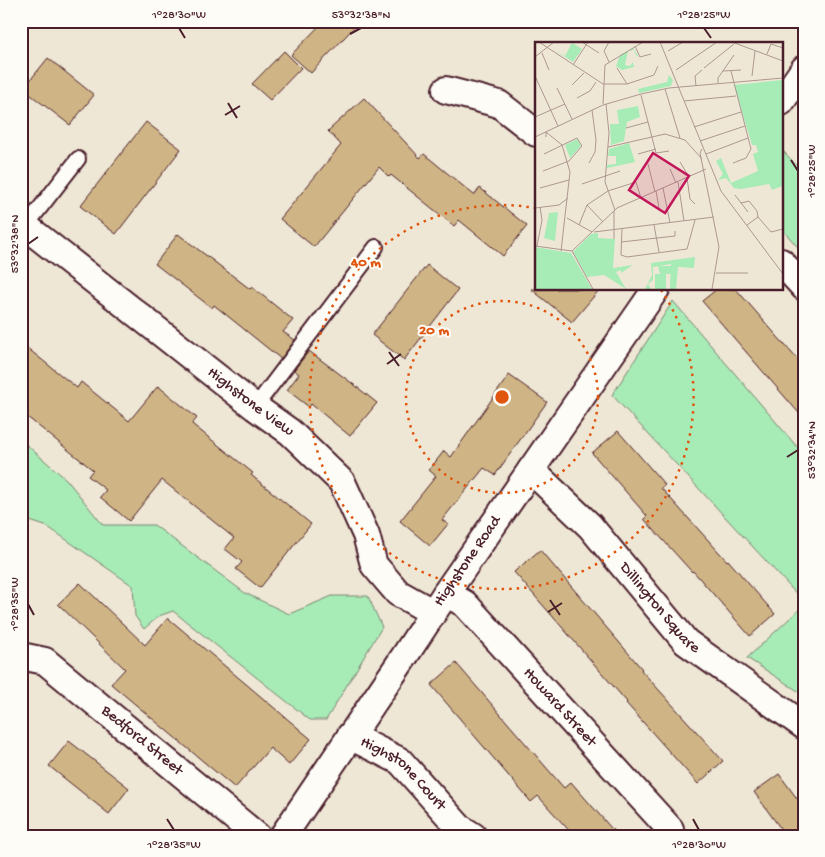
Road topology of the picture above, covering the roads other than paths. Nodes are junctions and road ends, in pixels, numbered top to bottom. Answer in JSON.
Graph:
{"nodes":[{"id":1,"x":804,"y":69,"type":"edge"},
{"id":2,"x":446,"y":90,"type":"dead end"},
{"id":3,"x":782,"y":101,"type":"edge"},
{"id":4,"x":535,"y":132,"type":"edge"},
{"id":5,"x":78,"y":159,"type":"dead end"},
{"id":6,"x":23,"y":229,"type":"edge"},
{"id":7,"x":376,"y":247,"type":"dead end"},
{"id":8,"x":782,"y":263,"type":"edge"},
{"id":9,"x":804,"y":287,"type":"edge"},
{"id":10,"x":655,"y":290,"type":"edge"},
{"id":11,"x":255,"y":407,"type":"junction"},
{"id":12,"x":531,"y":470,"type":"junction"},
{"id":13,"x":439,"y":602,"type":"junction"},
{"id":14,"x":21,"y":656,"type":"edge"},
{"id":15,"x":804,"y":726,"type":"edge"},
{"id":16,"x":350,"y":736,"type":"junction"},
{"id":17,"x":670,"y":829,"type":"dead end"},
{"id":18,"x":257,"y":836,"type":"edge"},
{"id":19,"x":283,"y":836,"type":"edge"},
{"id":20,"x":473,"y":836,"type":"edge"}],
"edges":[{"from":1,"to":3,"type":"street"},
{"from":2,"to":4,"type":"street"},
{"from":5,"to":6,"type":"lane"},
{"from":6,"to":11,"type":"street","name":"Highstone View"},
{"from":7,"to":11,"type":"lane"},
{"from":8,"to":9,"type":"street"},
{"from":10,"to":12,"type":"street","name":"Highstone Road"},
{"from":11,"to":13,"type":"street","name":"Highstone View"},
{"from":12,"to":13,"type":"street","name":"Highstone Road"},
{"from":12,"to":15,"type":"street","name":"Dillington Square"},
{"from":13,"to":16,"type":"street","name":"Highstone Road"},
{"from":13,"to":17,"type":"street","name":"Howard Street"},
{"from":14,"to":18,"type":"street","name":"Bedford Street"},
{"from":16,"to":19,"type":"street","name":"Highstone Road"},
{"from":16,"to":20,"type":"street","name":"Highstone Court"}]}
